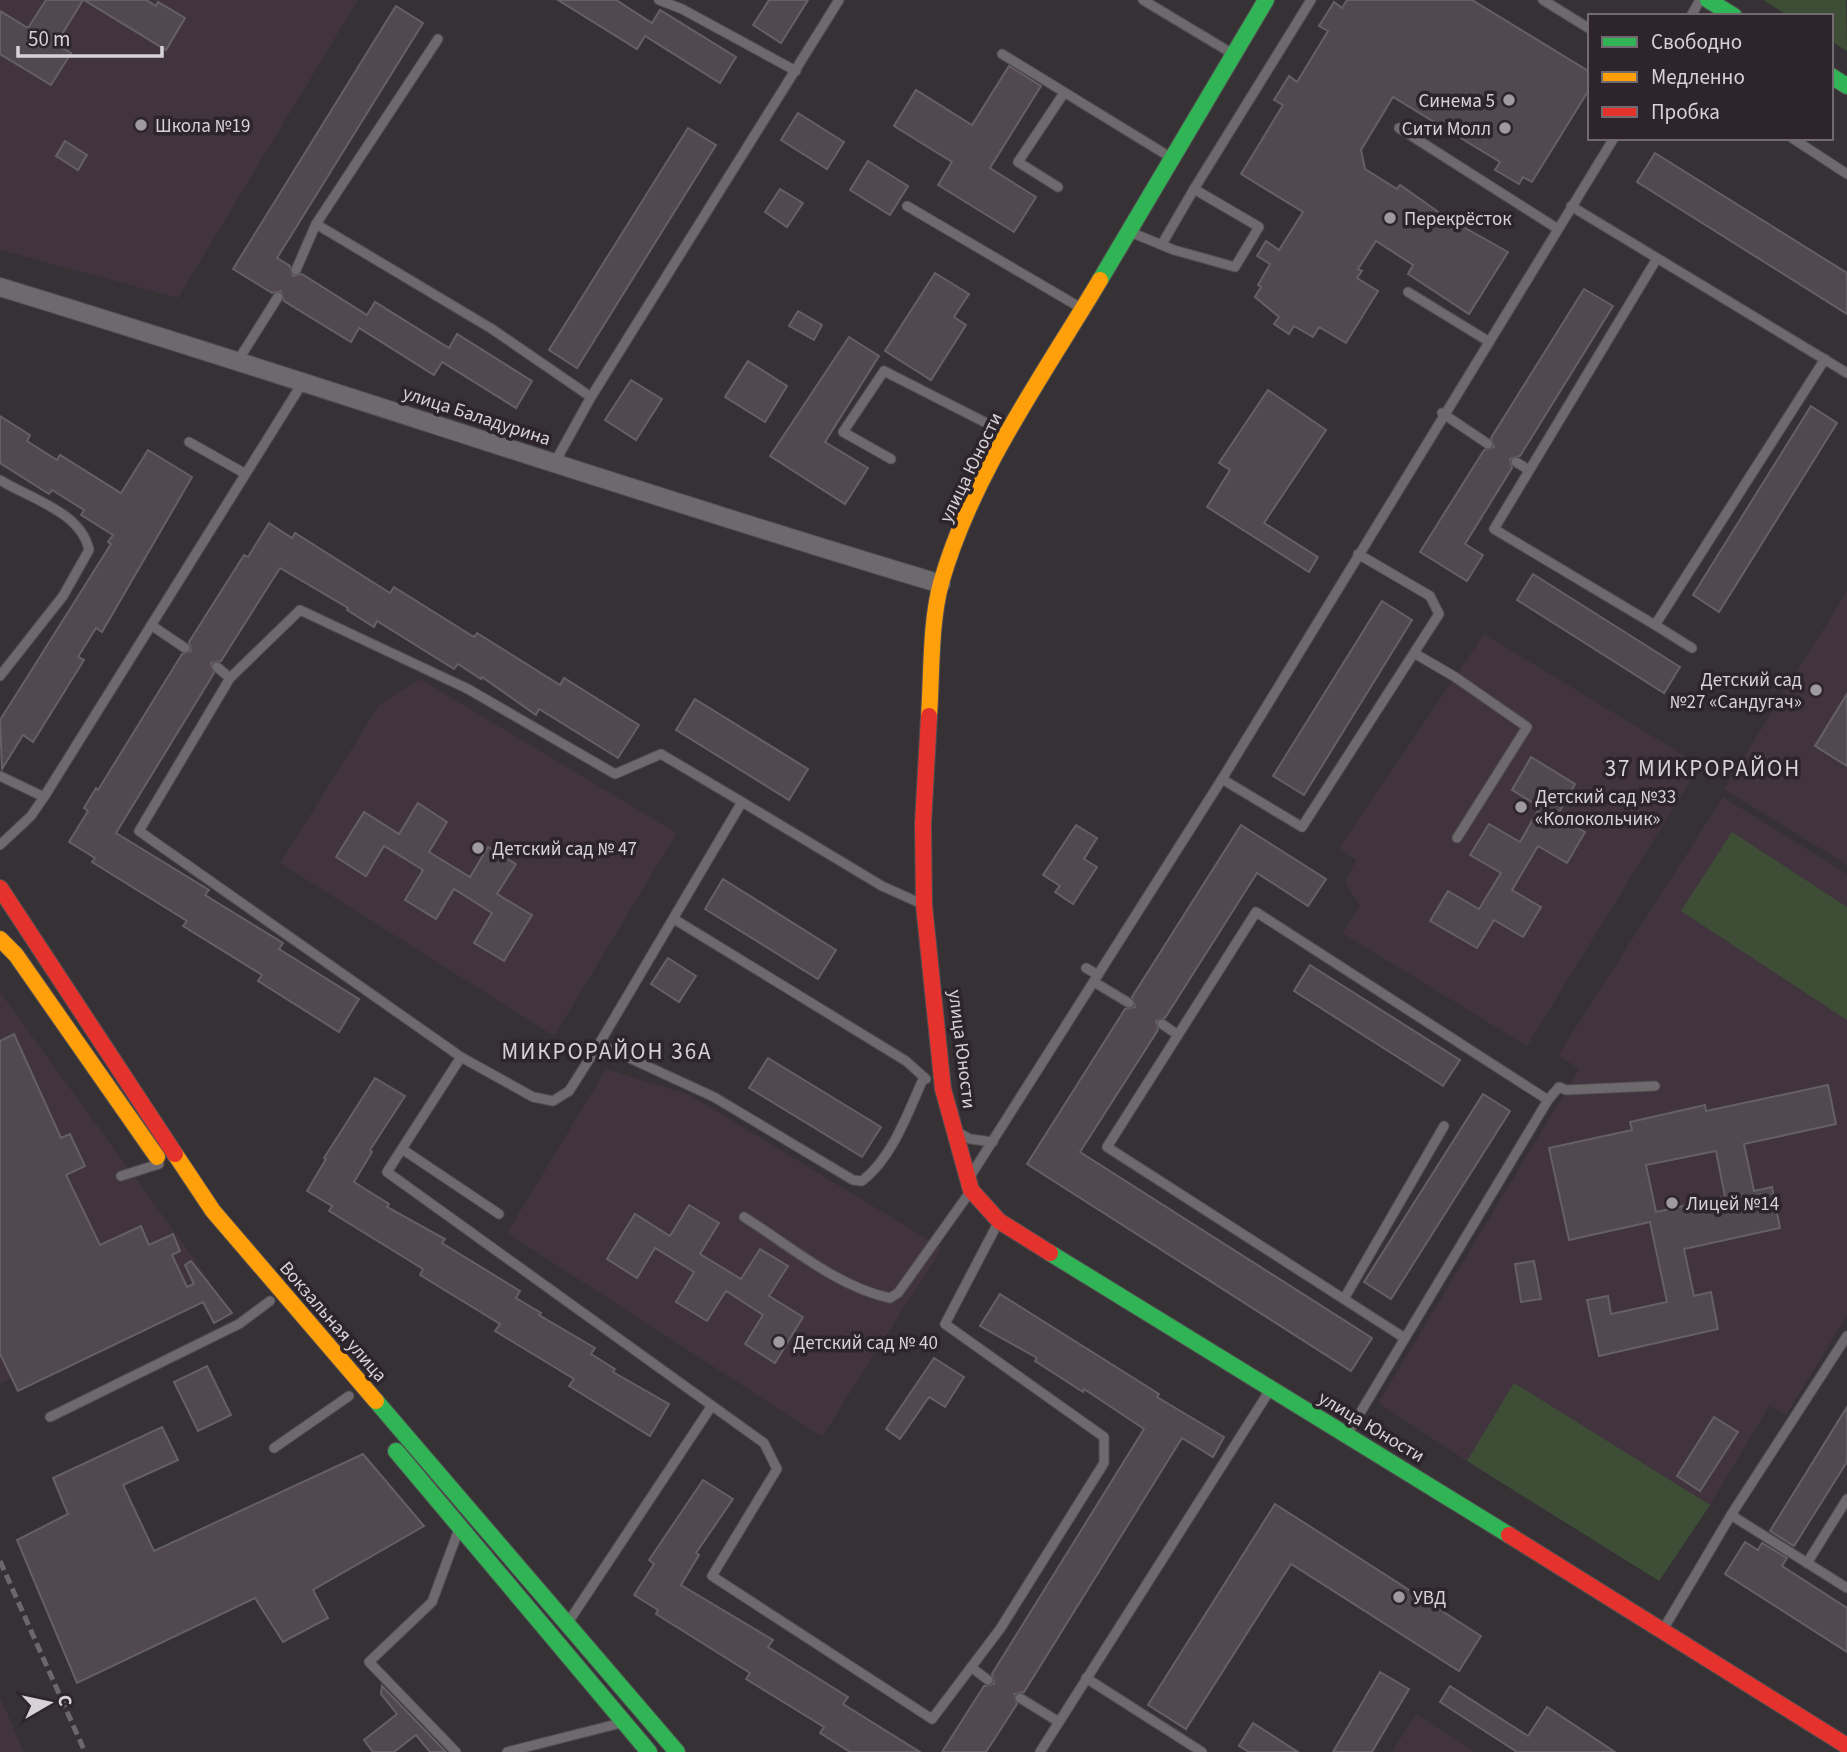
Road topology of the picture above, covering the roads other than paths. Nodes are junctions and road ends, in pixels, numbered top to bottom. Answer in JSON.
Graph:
{"nodes":[{"id":1,"x":659,"y":0,"type":"edge"},
{"id":2,"x":839,"y":0,"type":"edge"},
{"id":3,"x":1143,"y":0,"type":"edge"},
{"id":4,"x":1266,"y":0,"type":"edge"},
{"id":5,"x":1311,"y":0,"type":"edge"},
{"id":6,"x":1543,"y":0,"type":"edge"},
{"id":7,"x":1708,"y":0,"type":"edge"},
{"id":8,"x":1731,"y":14,"type":"edge"},
{"id":9,"x":1588,"y":28,"type":"edge"},
{"id":10,"x":438,"y":39,"type":"dead end"},
{"id":11,"x":1002,"y":54,"type":"dead end"},
{"id":12,"x":1234,"y":55,"type":"junction"},
{"id":13,"x":796,"y":71,"type":"junction"},
{"id":14,"x":1064,"y":93,"type":"junction"},
{"id":15,"x":1399,"y":128,"type":"dead end"},
{"id":16,"x":1613,"y":140,"type":"edge"},
{"id":17,"x":1795,"y":140,"type":"edge"},
{"id":18,"x":1172,"y":158,"type":"junction"},
{"id":19,"x":1847,"y":174,"type":"edge"},
{"id":20,"x":1058,"y":187,"type":"dead end"},
{"id":21,"x":1194,"y":189,"type":"junction"},
{"id":22,"x":907,"y":206,"type":"dead end"},
{"id":23,"x":1571,"y":206,"type":"junction"},
{"id":24,"x":316,"y":224,"type":"junction"},
{"id":25,"x":1558,"y":229,"type":"junction"},
{"id":26,"x":1128,"y":232,"type":"junction"},
{"id":27,"x":1162,"y":244,"type":"junction"},
{"id":28,"x":1656,"y":260,"type":"junction"},
{"id":29,"x":296,"y":270,"type":"dead end"},
{"id":30,"x":0,"y":287,"type":"edge"},
{"id":31,"x":1408,"y":292,"type":"dead end"},
{"id":32,"x":278,"y":297,"type":"dead end"},
{"id":33,"x":1082,"y":309,"type":"junction"},
{"id":34,"x":1488,"y":341,"type":"junction"},
{"id":35,"x":239,"y":359,"type":"junction"},
{"id":36,"x":1825,"y":359,"type":"junction"},
{"id":37,"x":1847,"y":373,"type":"edge"},
{"id":38,"x":304,"y":380,"type":"junction"},
{"id":39,"x":591,"y":397,"type":"junction"},
{"id":40,"x":1443,"y":413,"type":"junction"},
{"id":41,"x":1008,"y":434,"type":"junction"},
{"id":42,"x":190,"y":442,"type":"dead end"},
{"id":43,"x":1488,"y":444,"type":"dead end"},
{"id":44,"x":891,"y":459,"type":"dead end"},
{"id":45,"x":555,"y":462,"type":"junction"},
{"id":46,"x":1516,"y":462,"type":"dead end"},
{"id":47,"x":1529,"y":470,"type":"junction"},
{"id":48,"x":244,"y":473,"type":"junction"},
{"id":49,"x":0,"y":480,"type":"edge"},
{"id":50,"x":1358,"y":554,"type":"junction"},
{"id":51,"x":941,"y":583,"type":"junction"},
{"id":52,"x":151,"y":625,"type":"junction"},
{"id":53,"x":1654,"y":625,"type":"junction"},
{"id":54,"x":186,"y":648,"type":"dead end"},
{"id":55,"x":1692,"y":648,"type":"dead end"},
{"id":56,"x":1414,"y":653,"type":"junction"},
{"id":57,"x":217,"y":667,"type":"dead end"},
{"id":58,"x":0,"y":676,"type":"edge"},
{"id":59,"x":230,"y":678,"type":"junction"},
{"id":60,"x":0,"y":776,"type":"edge"},
{"id":61,"x":1222,"y":779,"type":"junction"},
{"id":62,"x":44,"y":797,"type":"junction"},
{"id":63,"x":742,"y":802,"type":"junction"},
{"id":64,"x":1457,"y":838,"type":"dead end"},
{"id":65,"x":0,"y":845,"type":"edge"},
{"id":66,"x":0,"y":888,"type":"edge"},
{"id":67,"x":924,"y":905,"type":"junction"},
{"id":68,"x":674,"y":919,"type":"junction"},
{"id":69,"x":0,"y":939,"type":"edge"},
{"id":70,"x":1086,"y":968,"type":"dead end"},
{"id":71,"x":1096,"y":979,"type":"junction"},
{"id":72,"x":1129,"y":1003,"type":"dead end"},
{"id":73,"x":1162,"y":1024,"type":"dead end"},
{"id":74,"x":1178,"y":1035,"type":"junction"},
{"id":75,"x":599,"y":1044,"type":"junction"},
{"id":76,"x":461,"y":1057,"type":"junction"},
{"id":77,"x":924,"y":1077,"type":"junction"},
{"id":78,"x":1655,"y":1086,"type":"dead end"},
{"id":79,"x":943,"y":1089,"type":"junction"},
{"id":80,"x":1548,"y":1100,"type":"junction"},
{"id":81,"x":1444,"y":1126,"type":"dead end"},
{"id":82,"x":952,"y":1129,"type":"junction"},
{"id":83,"x":993,"y":1142,"type":"junction"},
{"id":84,"x":402,"y":1149,"type":"junction"},
{"id":85,"x":162,"y":1163,"type":"junction"},
{"id":86,"x":121,"y":1176,"type":"dead end"},
{"id":87,"x":970,"y":1186,"type":"junction"},
{"id":88,"x":499,"y":1214,"type":"dead end"},
{"id":89,"x":744,"y":1217,"type":"dead end"},
{"id":90,"x":999,"y":1221,"type":"junction"},
{"id":91,"x":1345,"y":1297,"type":"junction"},
{"id":92,"x":270,"y":1301,"type":"junction"},
{"id":93,"x":1847,"y":1336,"type":"edge"},
{"id":94,"x":1403,"y":1337,"type":"junction"},
{"id":95,"x":1270,"y":1390,"type":"junction"},
{"id":96,"x":354,"y":1401,"type":"joint"},
{"id":97,"x":711,"y":1406,"type":"junction"},
{"id":98,"x":50,"y":1417,"type":"dead end"},
{"id":99,"x":1348,"y":1435,"type":"junction"},
{"id":100,"x":383,"y":1436,"type":"dead end"},
{"id":101,"x":274,"y":1448,"type":"dead end"},
{"id":102,"x":1847,"y":1499,"type":"edge"},
{"id":103,"x":1731,"y":1515,"type":"junction"},
{"id":104,"x":460,"y":1528,"type":"junction"},
{"id":105,"x":1807,"y":1563,"type":"junction"},
{"id":106,"x":1847,"y":1588,"type":"edge"},
{"id":107,"x":566,"y":1624,"type":"junction"},
{"id":108,"x":1662,"y":1631,"type":"junction"},
{"id":109,"x":553,"y":1638,"type":"junction"},
{"id":110,"x":971,"y":1667,"type":"junction"},
{"id":111,"x":1086,"y":1678,"type":"junction"},
{"id":112,"x":988,"y":1680,"type":"dead end"},
{"id":113,"x":1020,"y":1698,"type":"dead end"},
{"id":114,"x":624,"y":1722,"type":"junction"},
{"id":115,"x":1059,"y":1722,"type":"junction"},
{"id":116,"x":1847,"y":1746,"type":"edge"},
{"id":117,"x":456,"y":1752,"type":"edge"},
{"id":118,"x":507,"y":1752,"type":"edge"},
{"id":119,"x":649,"y":1752,"type":"edge"},
{"id":120,"x":677,"y":1752,"type":"edge"},
{"id":121,"x":1040,"y":1752,"type":"edge"},
{"id":122,"x":1202,"y":1752,"type":"edge"}],
"edges":[{"from":1,"to":13,"type":"lane"},
{"from":2,"to":13,"type":"lane"},
{"from":3,"to":12,"type":"lane"},
{"from":4,"to":12,"type":"street","name":"улица Юности"},
{"from":5,"to":21,"type":"lane"},
{"from":6,"to":9,"type":"lane"},
{"from":7,"to":8,"type":"street"},
{"from":10,"to":24,"type":"lane"},
{"from":11,"to":14,"type":"lane"},
{"from":12,"to":18,"type":"street","name":"улица Юности"},
{"from":13,"to":39,"type":"lane"},
{"from":14,"to":18,"type":"lane"},
{"from":14,"to":20,"type":"lane"},
{"from":15,"to":25,"type":"lane"},
{"from":16,"to":23,"type":"lane"},
{"from":17,"to":19,"type":"lane"},
{"from":18,"to":26,"type":"street","name":"улица Юности"},
{"from":21,"to":27,"type":"lane"},
{"from":21,"to":27,"type":"lane"},
{"from":22,"to":33,"type":"lane"},
{"from":23,"to":25,"type":"lane"},
{"from":23,"to":28,"type":"lane"},
{"from":24,"to":29,"type":"lane"},
{"from":24,"to":39,"type":"lane"},
{"from":25,"to":34,"type":"lane"},
{"from":26,"to":27,"type":"lane"},
{"from":26,"to":33,"type":"street","name":"улица Юности"},
{"from":28,"to":36,"type":"lane"},
{"from":28,"to":47,"type":"lane"},
{"from":30,"to":35,"type":"street","name":"улица Баладурина"},
{"from":31,"to":34,"type":"lane"},
{"from":32,"to":35,"type":"lane"},
{"from":33,"to":41,"type":"street","name":"улица Юности"},
{"from":34,"to":40,"type":"lane"},
{"from":35,"to":38,"type":"street","name":"улица Баладурина"},
{"from":36,"to":37,"type":"lane"},
{"from":36,"to":53,"type":"lane"},
{"from":38,"to":45,"type":"street","name":"улица Баладурина"},
{"from":38,"to":48,"type":"lane"},
{"from":39,"to":45,"type":"lane"},
{"from":40,"to":43,"type":"lane"},
{"from":40,"to":50,"type":"lane"},
{"from":41,"to":44,"type":"lane"},
{"from":41,"to":51,"type":"street","name":"улица Юности"},
{"from":42,"to":48,"type":"lane"},
{"from":45,"to":51,"type":"street","name":"улица Баладурина"},
{"from":46,"to":47,"type":"lane"},
{"from":47,"to":53,"type":"lane"},
{"from":48,"to":52,"type":"lane"},
{"from":49,"to":58,"type":"lane"},
{"from":50,"to":56,"type":"lane"},
{"from":50,"to":61,"type":"lane"},
{"from":51,"to":67,"type":"street","name":"улица Юности"},
{"from":52,"to":54,"type":"lane"},
{"from":52,"to":62,"type":"lane"},
{"from":53,"to":55,"type":"lane"},
{"from":56,"to":61,"type":"lane"},
{"from":56,"to":64,"type":"lane"},
{"from":57,"to":59,"type":"lane"},
{"from":59,"to":63,"type":"lane"},
{"from":59,"to":76,"type":"lane"},
{"from":60,"to":62,"type":"lane"},
{"from":61,"to":71,"type":"lane"},
{"from":62,"to":65,"type":"lane"},
{"from":63,"to":67,"type":"lane"},
{"from":63,"to":68,"type":"lane"},
{"from":66,"to":107,"type":"street","name":"Вокзальная улица"},
{"from":67,"to":79,"type":"street","name":"улица Юности"},
{"from":68,"to":75,"type":"lane"},
{"from":68,"to":77,"type":"lane"},
{"from":69,"to":85,"type":"street","name":"Вокзальная улица"},
{"from":70,"to":71,"type":"lane"},
{"from":71,"to":72,"type":"lane"},
{"from":71,"to":83,"type":"lane"},
{"from":73,"to":74,"type":"lane"},
{"from":74,"to":80,"type":"lane"},
{"from":74,"to":91,"type":"lane"},
{"from":75,"to":76,"type":"lane"},
{"from":75,"to":77,"type":"lane"},
{"from":76,"to":84,"type":"lane"},
{"from":77,"to":79,"type":"lane"},
{"from":78,"to":80,"type":"lane"},
{"from":79,"to":82,"type":"street","name":"улица Юности"},
{"from":80,"to":94,"type":"lane"},
{"from":81,"to":91,"type":"lane"},
{"from":82,"to":83,"type":"lane"},
{"from":82,"to":87,"type":"street","name":"улица Юности"},
{"from":83,"to":87,"type":"lane"},
{"from":84,"to":88,"type":"lane"},
{"from":84,"to":97,"type":"lane"},
{"from":85,"to":86,"type":"lane"},
{"from":85,"to":92,"type":"street","name":"Вокзальная улица"},
{"from":87,"to":89,"type":"lane"},
{"from":87,"to":90,"type":"street","name":"улица Юности"},
{"from":90,"to":95,"type":"street","name":"улица Юности"},
{"from":90,"to":110,"type":"lane"},
{"from":91,"to":94,"type":"lane"},
{"from":92,"to":96,"type":"street","name":"Вокзальная улица"},
{"from":92,"to":98,"type":"lane"},
{"from":93,"to":103,"type":"lane"},
{"from":94,"to":99,"type":"lane"},
{"from":95,"to":99,"type":"street","name":"улица Юности"},
{"from":95,"to":111,"type":"lane"},
{"from":96,"to":101,"type":"lane"},
{"from":97,"to":107,"type":"lane"},
{"from":97,"to":110,"type":"lane"},
{"from":99,"to":108,"type":"street","name":"улица Юности"},
{"from":100,"to":104,"type":"street"},
{"from":102,"to":105,"type":"lane"},
{"from":103,"to":105,"type":"lane"},
{"from":103,"to":108,"type":"lane"},
{"from":104,"to":109,"type":"street"},
{"from":104,"to":117,"type":"lane"},
{"from":105,"to":106,"type":"lane"},
{"from":107,"to":109,"type":"lane"},
{"from":107,"to":120,"type":"street","name":"Вокзальная улица"},
{"from":108,"to":116,"type":"street","name":"улица Юности"},
{"from":109,"to":114,"type":"street"},
{"from":110,"to":112,"type":"lane"},
{"from":111,"to":115,"type":"lane"},
{"from":111,"to":122,"type":"lane"},
{"from":113,"to":115,"type":"lane"},
{"from":114,"to":118,"type":"lane"},
{"from":114,"to":119,"type":"street"},
{"from":115,"to":121,"type":"lane"}]}
